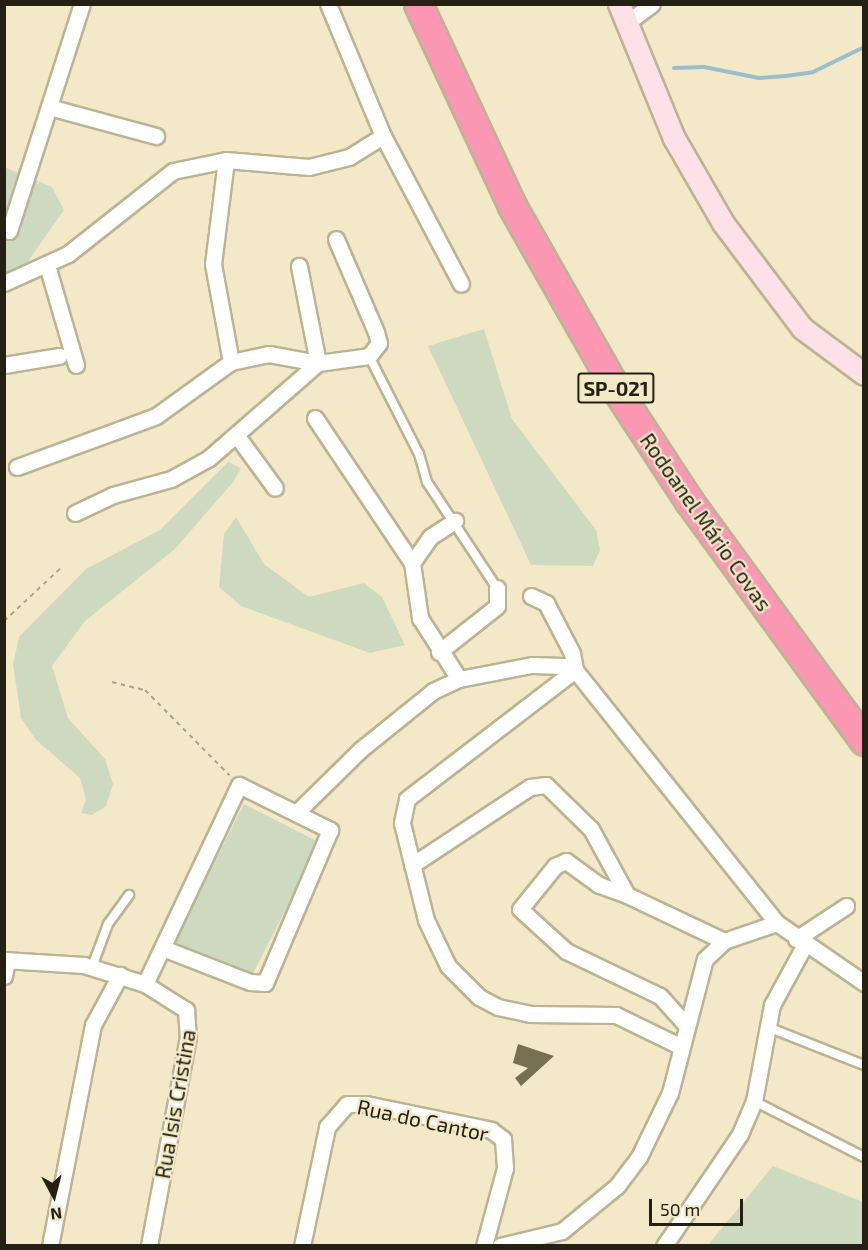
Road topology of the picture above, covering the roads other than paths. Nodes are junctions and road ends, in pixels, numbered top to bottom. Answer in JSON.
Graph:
{"nodes":[{"id":1,"x":82,"y":4,"type":"edge"},
{"id":2,"x":328,"y":4,"type":"edge"},
{"id":3,"x":418,"y":4,"type":"edge"},
{"id":4,"x":652,"y":4,"type":"edge"},
{"id":5,"x":623,"y":13,"type":"edge"},
{"id":6,"x":49,"y":107,"type":"junction"},
{"id":7,"x":156,"y":136,"type":"dead end"},
{"id":8,"x":383,"y":136,"type":"junction"},
{"id":9,"x":226,"y":160,"type":"junction"},
{"id":10,"x":9,"y":231,"type":"dead end"},
{"id":11,"x":336,"y":239,"type":"dead end"},
{"id":12,"x":47,"y":265,"type":"junction"},
{"id":13,"x":299,"y":266,"type":"dead end"},
{"id":14,"x":4,"y":283,"type":"edge"},
{"id":15,"x":461,"y":284,"type":"dead end"},
{"id":16,"x":59,"y":356,"type":"dead end"},
{"id":17,"x":369,"y":356,"type":"junction"},
{"id":18,"x":231,"y":362,"type":"junction"},
{"id":19,"x":318,"y":363,"type":"junction"},
{"id":20,"x":76,"y":365,"type":"dead end"},
{"id":21,"x":4,"y":366,"type":"edge"},
{"id":22,"x":864,"y":374,"type":"edge"},
{"id":23,"x":315,"y":418,"type":"dead end"},
{"id":24,"x":237,"y":436,"type":"junction"},
{"id":25,"x":17,"y":467,"type":"dead end"},
{"id":26,"x":275,"y":488,"type":"dead end"},
{"id":27,"x":75,"y":513,"type":"dead end"},
{"id":28,"x":455,"y":521,"type":"junction"},
{"id":29,"x":412,"y":563,"type":"junction"},
{"id":30,"x":497,"y":588,"type":"joint"},
{"id":31,"x":531,"y":596,"type":"dead end"},
{"id":32,"x":439,"y":652,"type":"junction"},
{"id":33,"x":575,"y":670,"type":"junction"},
{"id":34,"x":459,"y":679,"type":"junction"},
{"id":35,"x":864,"y":741,"type":"edge"},
{"id":36,"x":298,"y":811,"type":"junction"},
{"id":37,"x":412,"y":865,"type":"junction"},
{"id":38,"x":129,"y":895,"type":"dead end"},
{"id":39,"x":627,"y":895,"type":"junction"},
{"id":40,"x":846,"y":906,"type":"dead end"},
{"id":41,"x":777,"y":923,"type":"junction"},
{"id":42,"x":724,"y":941,"type":"junction"},
{"id":43,"x":800,"y":942,"type":"junction"},
{"id":44,"x":165,"y":949,"type":"junction"},
{"id":45,"x":6,"y":960,"type":"edge"},
{"id":46,"x":92,"y":967,"type":"junction"},
{"id":47,"x":120,"y":975,"type":"junction"},
{"id":48,"x":4,"y":976,"type":"edge"},
{"id":49,"x":864,"y":983,"type":"edge"},
{"id":50,"x":145,"y":984,"type":"junction"},
{"id":51,"x":687,"y":1026,"type":"junction"},
{"id":52,"x":770,"y":1028,"type":"junction"},
{"id":53,"x":682,"y":1047,"type":"junction"},
{"id":54,"x":864,"y":1065,"type":"edge"},
{"id":55,"x":754,"y":1101,"type":"junction"},
{"id":56,"x":864,"y":1157,"type":"edge"},
{"id":57,"x":50,"y":1245,"type":"edge"},
{"id":58,"x":149,"y":1245,"type":"edge"},
{"id":59,"x":302,"y":1245,"type":"edge"},
{"id":60,"x":484,"y":1245,"type":"edge"},
{"id":61,"x":500,"y":1245,"type":"edge"},
{"id":62,"x":506,"y":1245,"type":"edge"},
{"id":63,"x":664,"y":1245,"type":"edge"}],
"edges":[{"from":1,"to":6,"type":"street"},
{"from":2,"to":8,"type":"street"},
{"from":3,"to":35,"type":"highway","name":"Rodoanel Mário Covas","number":"SP-021"},
{"from":4,"to":5,"type":"street"},
{"from":5,"to":22,"type":"main road"},
{"from":6,"to":7,"type":"street"},
{"from":6,"to":10,"type":"street"},
{"from":8,"to":9,"type":"street"},
{"from":8,"to":15,"type":"street"},
{"from":9,"to":12,"type":"street"},
{"from":9,"to":18,"type":"street"},
{"from":11,"to":17,"type":"street"},
{"from":12,"to":14,"type":"street"},
{"from":12,"to":20,"type":"street"},
{"from":13,"to":19,"type":"street"},
{"from":16,"to":21,"type":"street"},
{"from":17,"to":19,"type":"street"},
{"from":17,"to":28,"type":"lane"},
{"from":18,"to":19,"type":"street"},
{"from":18,"to":25,"type":"street"},
{"from":19,"to":24,"type":"street"},
{"from":23,"to":29,"type":"street"},
{"from":24,"to":26,"type":"street"},
{"from":24,"to":27,"type":"street"},
{"from":28,"to":29,"type":"street"},
{"from":28,"to":30,"type":"lane"},
{"from":29,"to":32,"type":"street"},
{"from":30,"to":32,"type":"street"},
{"from":31,"to":33,"type":"street"},
{"from":32,"to":34,"type":"street"},
{"from":33,"to":34,"type":"street"},
{"from":33,"to":37,"type":"street"},
{"from":33,"to":41,"type":"street"},
{"from":34,"to":36,"type":"street"},
{"from":36,"to":44,"type":"street"},
{"from":36,"to":44,"type":"street"},
{"from":37,"to":39,"type":"street"},
{"from":37,"to":53,"type":"street"},
{"from":38,"to":46,"type":"lane"},
{"from":39,"to":42,"type":"street"},
{"from":39,"to":51,"type":"street"},
{"from":40,"to":43,"type":"street"},
{"from":41,"to":42,"type":"street"},
{"from":41,"to":43,"type":"street"},
{"from":42,"to":51,"type":"street"},
{"from":43,"to":49,"type":"street"},
{"from":43,"to":52,"type":"street"},
{"from":44,"to":50,"type":"street"},
{"from":45,"to":46,"type":"street","name":"Rua Isis Cristina"},
{"from":45,"to":48,"type":"street"},
{"from":46,"to":47,"type":"street","name":"Rua Isis Cristina"},
{"from":47,"to":50,"type":"street","name":"Rua Isis Cristina"},
{"from":47,"to":57,"type":"street"},
{"from":50,"to":58,"type":"street","name":"Rua Isis Cristina"},
{"from":51,"to":53,"type":"street"},
{"from":52,"to":54,"type":"lane"},
{"from":52,"to":55,"type":"street"},
{"from":53,"to":62,"type":"street"},
{"from":55,"to":56,"type":"lane"},
{"from":55,"to":63,"type":"street"},
{"from":59,"to":60,"type":"street","name":"Rua do Cantor"},
{"from":61,"to":62,"type":"street"}]}
